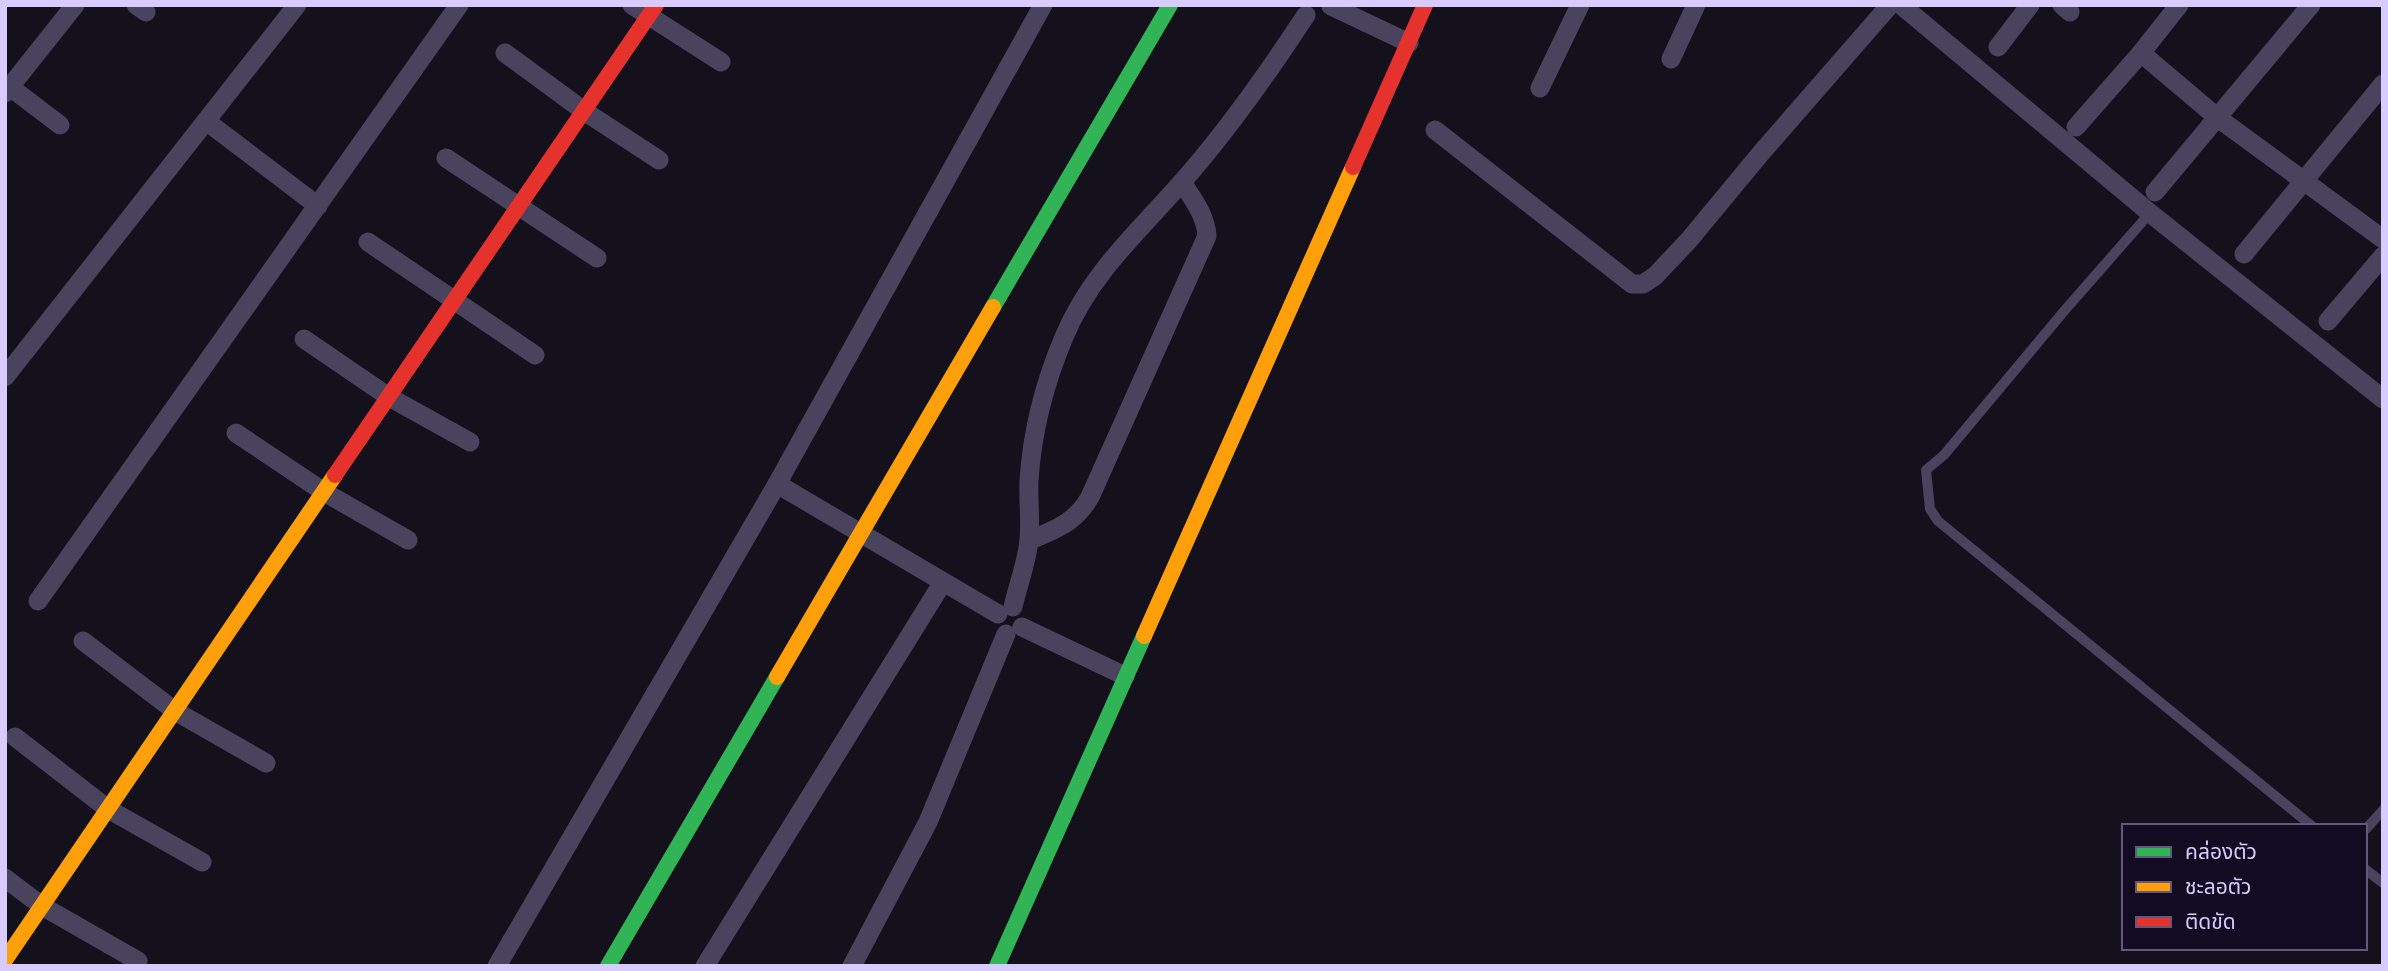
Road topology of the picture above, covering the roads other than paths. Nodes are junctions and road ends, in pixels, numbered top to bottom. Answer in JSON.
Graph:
{"nodes":[{"id":1,"x":75,"y":5,"type":"edge"},
{"id":2,"x":297,"y":5,"type":"edge"},
{"id":3,"x":459,"y":5,"type":"edge"},
{"id":4,"x":1043,"y":5,"type":"edge"},
{"id":5,"x":1170,"y":5,"type":"edge"},
{"id":6,"x":1425,"y":5,"type":"edge"},
{"id":7,"x":1580,"y":5,"type":"edge"},
{"id":8,"x":1696,"y":5,"type":"edge"},
{"id":9,"x":1890,"y":5,"type":"edge"},
{"id":10,"x":1901,"y":5,"type":"edge"},
{"id":11,"x":2030,"y":5,"type":"edge"},
{"id":12,"x":2179,"y":5,"type":"edge"},
{"id":13,"x":2311,"y":5,"type":"edge"},
{"id":14,"x":1331,"y":6,"type":"edge"},
{"id":15,"x":645,"y":9,"type":"edge"},
{"id":16,"x":1302,"y":10,"type":"edge"},
{"id":17,"x":1409,"y":43,"type":"junction"},
{"id":18,"x":1998,"y":47,"type":"dead end"},
{"id":19,"x":505,"y":53,"type":"dead end"},
{"id":20,"x":2141,"y":53,"type":"junction"},
{"id":21,"x":1671,"y":59,"type":"dead end"},
{"id":22,"x":721,"y":62,"type":"dead end"},
{"id":23,"x":2383,"y":83,"type":"edge"},
{"id":24,"x":1540,"y":88,"type":"dead end"},
{"id":25,"x":8,"y":90,"type":"edge"},
{"id":26,"x":584,"y":111,"type":"junction"},
{"id":27,"x":2218,"y":118,"type":"junction"},
{"id":28,"x":206,"y":121,"type":"junction"},
{"id":29,"x":60,"y":125,"type":"dead end"},
{"id":30,"x":2076,"y":127,"type":"dead end"},
{"id":31,"x":1436,"y":130,"type":"dead end"},
{"id":32,"x":446,"y":158,"type":"dead end"},
{"id":33,"x":659,"y":160,"type":"dead end"},
{"id":34,"x":2305,"y":180,"type":"junction"},
{"id":35,"x":1182,"y":182,"type":"junction"},
{"id":36,"x":2155,"y":192,"type":"dead end"},
{"id":37,"x":318,"y":206,"type":"junction"},
{"id":38,"x":519,"y":206,"type":"junction"},
{"id":39,"x":2150,"y":213,"type":"junction"},
{"id":40,"x":2383,"y":239,"type":"edge"},
{"id":41,"x":368,"y":242,"type":"dead end"},
{"id":42,"x":2244,"y":254,"type":"dead end"},
{"id":43,"x":2383,"y":256,"type":"edge"},
{"id":44,"x":597,"y":258,"type":"dead end"},
{"id":45,"x":454,"y":301,"type":"junction"},
{"id":46,"x":2328,"y":321,"type":"dead end"},
{"id":47,"x":304,"y":339,"type":"dead end"},
{"id":48,"x":535,"y":355,"type":"dead end"},
{"id":49,"x":5,"y":377,"type":"edge"},
{"id":50,"x":389,"y":397,"type":"junction"},
{"id":51,"x":2383,"y":399,"type":"edge"},
{"id":52,"x":236,"y":433,"type":"dead end"},
{"id":53,"x":470,"y":442,"type":"dead end"},
{"id":54,"x":777,"y":484,"type":"junction"},
{"id":55,"x":324,"y":492,"type":"junction"},
{"id":56,"x":860,"y":532,"type":"junction"},
{"id":57,"x":408,"y":540,"type":"dead end"},
{"id":58,"x":1029,"y":541,"type":"junction"},
{"id":59,"x":943,"y":582,"type":"junction"},
{"id":60,"x":38,"y":601,"type":"dead end"},
{"id":61,"x":1005,"y":610,"type":"junction"},
{"id":62,"x":1014,"y":630,"type":"junction"},
{"id":63,"x":83,"y":641,"type":"dead end"},
{"id":64,"x":1125,"y":676,"type":"junction"},
{"id":65,"x":175,"y":711,"type":"junction"},
{"id":66,"x":15,"y":737,"type":"dead end"},
{"id":67,"x":266,"y":763,"type":"dead end"},
{"id":68,"x":108,"y":809,"type":"junction"},
{"id":69,"x":2383,"y":810,"type":"edge"},
{"id":70,"x":2310,"y":824,"type":"edge"},
{"id":71,"x":2367,"y":828,"type":"edge"},
{"id":72,"x":202,"y":862,"type":"dead end"},
{"id":73,"x":2367,"y":871,"type":"edge"},
{"id":74,"x":5,"y":878,"type":"edge"},
{"id":75,"x":2383,"y":883,"type":"edge"},
{"id":76,"x":42,"y":906,"type":"junction"},
{"id":77,"x":5,"y":960,"type":"edge"},
{"id":78,"x":138,"y":961,"type":"dead end"},
{"id":79,"x":497,"y":966,"type":"edge"},
{"id":80,"x":608,"y":966,"type":"edge"},
{"id":81,"x":705,"y":966,"type":"edge"},
{"id":82,"x":852,"y":966,"type":"edge"},
{"id":83,"x":997,"y":966,"type":"edge"}],
"edges":[{"from":1,"to":25,"type":"street"},
{"from":2,"to":28,"type":"street"},
{"from":3,"to":37,"type":"street"},
{"from":4,"to":54,"type":"street"},
{"from":5,"to":56,"type":"street"},
{"from":6,"to":17,"type":"street"},
{"from":7,"to":24,"type":"street"},
{"from":8,"to":21,"type":"street"},
{"from":9,"to":31,"type":"street"},
{"from":10,"to":39,"type":"street"},
{"from":11,"to":18,"type":"street"},
{"from":12,"to":20,"type":"street"},
{"from":13,"to":27,"type":"street"},
{"from":14,"to":16,"type":"street"},
{"from":14,"to":17,"type":"street"},
{"from":15,"to":22,"type":"street"},
{"from":15,"to":26,"type":"street"},
{"from":16,"to":35,"type":"street"},
{"from":17,"to":64,"type":"street"},
{"from":19,"to":26,"type":"street"},
{"from":20,"to":27,"type":"street"},
{"from":20,"to":30,"type":"street"},
{"from":23,"to":34,"type":"street"},
{"from":25,"to":29,"type":"street"},
{"from":26,"to":33,"type":"street"},
{"from":26,"to":38,"type":"street"},
{"from":27,"to":34,"type":"street"},
{"from":27,"to":36,"type":"street"},
{"from":28,"to":37,"type":"street"},
{"from":28,"to":49,"type":"street"},
{"from":32,"to":38,"type":"street"},
{"from":34,"to":40,"type":"street"},
{"from":34,"to":42,"type":"street"},
{"from":35,"to":58,"type":"street"},
{"from":35,"to":58,"type":"street"},
{"from":37,"to":60,"type":"street"},
{"from":38,"to":44,"type":"street"},
{"from":38,"to":45,"type":"street"},
{"from":39,"to":51,"type":"street"},
{"from":39,"to":70,"type":"lane"},
{"from":41,"to":45,"type":"street"},
{"from":43,"to":46,"type":"street"},
{"from":45,"to":48,"type":"street"},
{"from":45,"to":50,"type":"street"},
{"from":47,"to":50,"type":"street"},
{"from":50,"to":53,"type":"street"},
{"from":50,"to":55,"type":"street"},
{"from":52,"to":55,"type":"street"},
{"from":54,"to":56,"type":"street"},
{"from":54,"to":79,"type":"street"},
{"from":55,"to":57,"type":"street"},
{"from":55,"to":65,"type":"street"},
{"from":56,"to":59,"type":"street"},
{"from":56,"to":80,"type":"street"},
{"from":58,"to":61,"type":"street"},
{"from":59,"to":61,"type":"street"},
{"from":59,"to":81,"type":"street"},
{"from":61,"to":62,"type":"street"},
{"from":62,"to":64,"type":"street"},
{"from":62,"to":82,"type":"street"},
{"from":63,"to":65,"type":"street"},
{"from":64,"to":83,"type":"street"},
{"from":65,"to":67,"type":"street"},
{"from":65,"to":68,"type":"street"},
{"from":66,"to":68,"type":"street"},
{"from":68,"to":72,"type":"street"},
{"from":68,"to":76,"type":"street"},
{"from":69,"to":71,"type":"lane"},
{"from":73,"to":75,"type":"lane"},
{"from":74,"to":76,"type":"street"},
{"from":76,"to":77,"type":"street"},
{"from":76,"to":78,"type":"street"}]}
